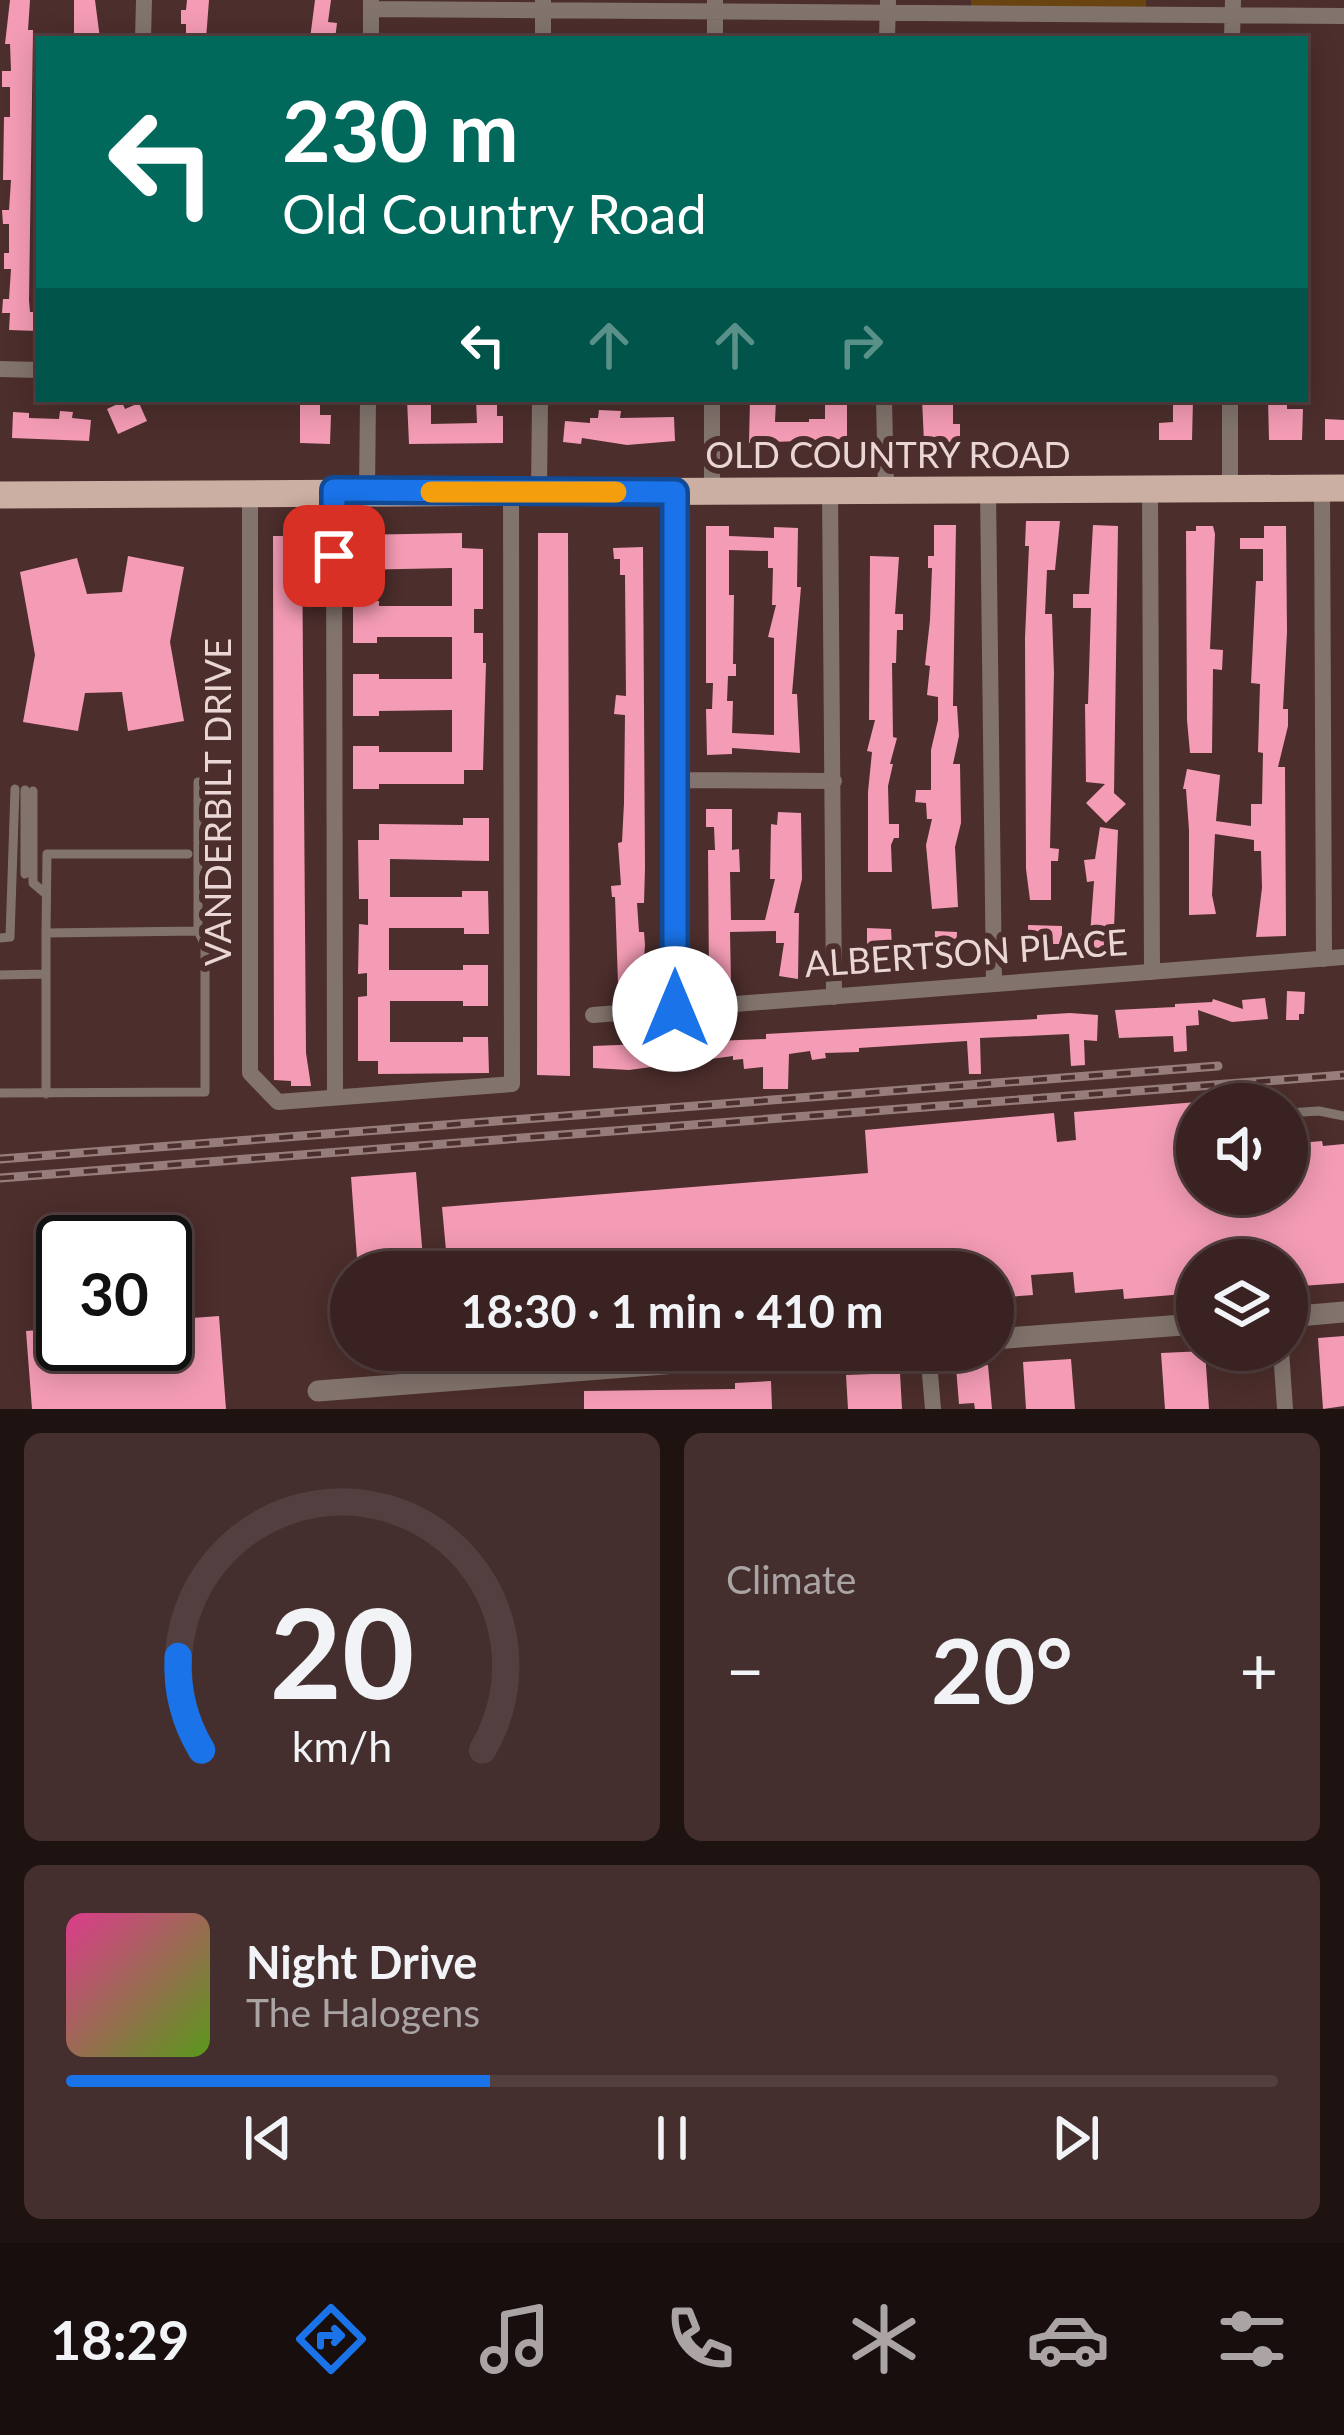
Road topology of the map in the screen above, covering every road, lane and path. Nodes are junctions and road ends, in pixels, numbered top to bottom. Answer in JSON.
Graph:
{"nodes":[{"id":1,"x":144,"y":0,"type":"edge"},
{"id":2,"x":371,"y":5,"type":"edge"},
{"id":3,"x":543,"y":5,"type":"edge"},
{"id":4,"x":715,"y":6,"type":"edge"},
{"id":5,"x":888,"y":7,"type":"edge"},
{"id":6,"x":1233,"y":8,"type":"edge"},
{"id":7,"x":1344,"y":16,"type":"edge"},
{"id":8,"x":143,"y":36,"type":"edge"},
{"id":9,"x":371,"y":36,"type":"edge"},
{"id":10,"x":543,"y":36,"type":"edge"},
{"id":11,"x":0,"y":369,"type":"edge"},
{"id":12,"x":36,"y":370,"type":"edge"},
{"id":13,"x":368,"y":402,"type":"edge"},
{"id":14,"x":540,"y":402,"type":"edge"},
{"id":15,"x":712,"y":402,"type":"edge"},
{"id":16,"x":884,"y":402,"type":"edge"},
{"id":17,"x":1230,"y":402,"type":"edge"},
{"id":18,"x":1333,"y":488,"type":"edge"},
{"id":19,"x":1230,"y":489,"type":"junction"},
{"id":20,"x":334,"y":490,"type":"junction"},
{"id":21,"x":988,"y":490,"type":"junction"},
{"id":22,"x":1150,"y":490,"type":"junction"},
{"id":23,"x":250,"y":491,"type":"junction"},
{"id":24,"x":367,"y":491,"type":"junction"},
{"id":25,"x":830,"y":491,"type":"junction"},
{"id":26,"x":886,"y":491,"type":"junction"},
{"id":27,"x":525,"y":492,"type":"junction"},
{"id":28,"x":675,"y":492,"type":"junction"},
{"id":29,"x":712,"y":492,"type":"junction"},
{"id":30,"x":0,"y":495,"type":"edge"},
{"id":31,"x":1323,"y":778,"type":"junction"},
{"id":32,"x":1344,"y":778,"type":"edge"},
{"id":33,"x":675,"y":780,"type":"junction"},
{"id":34,"x":834,"y":781,"type":"junction"},
{"id":35,"x":24,"y":790,"type":"junction"},
{"id":36,"x":188,"y":854,"type":"dead end"},
{"id":37,"x":208,"y":872,"type":"dead end"},
{"id":38,"x":26,"y":874,"type":"dead end"},
{"id":39,"x":46,"y":894,"type":"junction"},
{"id":40,"x":198,"y":932,"type":"junction"},
{"id":41,"x":46,"y":933,"type":"junction"},
{"id":42,"x":0,"y":938,"type":"edge"},
{"id":43,"x":1344,"y":957,"type":"edge"},
{"id":44,"x":1324,"y":959,"type":"junction"},
{"id":45,"x":1152,"y":972,"type":"junction"},
{"id":46,"x":46,"y":974,"type":"junction"},
{"id":47,"x":5,"y":975,"type":"edge"},
{"id":48,"x":994,"y":984,"type":"junction"},
{"id":49,"x":834,"y":997,"type":"junction"},
{"id":50,"x":675,"y":1009,"type":"junction"},
{"id":51,"x":593,"y":1015,"type":"dead end"},
{"id":52,"x":0,"y":1093,"type":"edge"},
{"id":53,"x":46,"y":1094,"type":"junction"},
{"id":54,"x":335,"y":1097,"type":"junction"},
{"id":55,"x":1308,"y":1112,"type":"edge"},
{"id":56,"x":1344,"y":1116,"type":"edge"},
{"id":57,"x":1344,"y":1312,"type":"edge"},
{"id":58,"x":1308,"y":1315,"type":"edge"},
{"id":59,"x":1176,"y":1326,"type":"edge"},
{"id":60,"x":1014,"y":1337,"type":"edge"},
{"id":61,"x":423,"y":1371,"type":"edge"},
{"id":62,"x":569,"y":1371,"type":"edge"},
{"id":63,"x":930,"y":1371,"type":"edge"},
{"id":64,"x":1282,"y":1371,"type":"edge"},
{"id":65,"x":424,"y":1382,"type":"junction"},
{"id":66,"x":318,"y":1391,"type":"dead end"},
{"id":67,"x":933,"y":1409,"type":"edge"},
{"id":68,"x":1285,"y":1409,"type":"edge"}],
"edges":[{"from":1,"to":8,"type":"street"},
{"from":2,"to":3,"type":"street"},
{"from":2,"to":9,"type":"street"},
{"from":3,"to":4,"type":"street"},
{"from":3,"to":10,"type":"street"},
{"from":4,"to":5,"type":"street"},
{"from":5,"to":6,"type":"street"},
{"from":6,"to":7,"type":"street"},
{"from":11,"to":12,"type":"street"},
{"from":13,"to":24,"type":"street"},
{"from":14,"to":27,"type":"street"},
{"from":15,"to":29,"type":"street"},
{"from":16,"to":26,"type":"street"},
{"from":17,"to":19,"type":"street"},
{"from":18,"to":19,"type":"main road","name":"OLD COUNTRY ROAD"},
{"from":18,"to":31,"type":"street"},
{"from":19,"to":22,"type":"main road","name":"OLD COUNTRY ROAD"},
{"from":20,"to":23,"type":"main road","name":"OLD COUNTRY ROAD"},
{"from":20,"to":24,"type":"main road","name":"OLD COUNTRY ROAD"},
{"from":20,"to":54,"type":"street"},
{"from":21,"to":22,"type":"main road","name":"OLD COUNTRY ROAD"},
{"from":21,"to":26,"type":"main road","name":"OLD COUNTRY ROAD"},
{"from":21,"to":48,"type":"street"},
{"from":22,"to":45,"type":"street"},
{"from":23,"to":30,"type":"main road","name":"OLD COUNTRY ROAD"},
{"from":23,"to":54,"type":"street","name":"VANDERBILT DRIVE"},
{"from":24,"to":27,"type":"main road","name":"OLD COUNTRY ROAD"},
{"from":25,"to":26,"type":"main road","name":"OLD COUNTRY ROAD"},
{"from":25,"to":29,"type":"main road","name":"OLD COUNTRY ROAD"},
{"from":25,"to":34,"type":"street"},
{"from":27,"to":28,"type":"main road","name":"OLD COUNTRY ROAD"},
{"from":27,"to":54,"type":"street"},
{"from":28,"to":29,"type":"main road","name":"OLD COUNTRY ROAD"},
{"from":28,"to":33,"type":"street"},
{"from":31,"to":32,"type":"street"},
{"from":31,"to":44,"type":"street"},
{"from":33,"to":34,"type":"street"},
{"from":33,"to":50,"type":"street"},
{"from":34,"to":49,"type":"street"},
{"from":35,"to":38,"type":"lane"},
{"from":35,"to":39,"type":"lane"},
{"from":35,"to":42,"type":"lane"},
{"from":36,"to":39,"type":"lane"},
{"from":37,"to":40,"type":"lane"},
{"from":39,"to":41,"type":"lane"},
{"from":40,"to":41,"type":"lane"},
{"from":40,"to":53,"type":"lane"},
{"from":41,"to":46,"type":"lane"},
{"from":43,"to":44,"type":"street","name":"ALBERTSON PLACE"},
{"from":44,"to":45,"type":"street","name":"ALBERTSON PLACE"},
{"from":45,"to":48,"type":"street","name":"ALBERTSON PLACE"},
{"from":46,"to":47,"type":"lane"},
{"from":46,"to":53,"type":"lane"},
{"from":48,"to":49,"type":"street","name":"ALBERTSON PLACE"},
{"from":49,"to":50,"type":"street","name":"ALBERTSON PLACE"},
{"from":50,"to":51,"type":"street","name":"ALBERTSON PLACE"},
{"from":52,"to":53,"type":"lane"},
{"from":55,"to":56,"type":"lane"},
{"from":57,"to":58,"type":"street"},
{"from":59,"to":60,"type":"street"},
{"from":61,"to":65,"type":"lane"},
{"from":62,"to":65,"type":"street"},
{"from":63,"to":67,"type":"street"},
{"from":64,"to":68,"type":"street"},
{"from":65,"to":66,"type":"street"}]}
